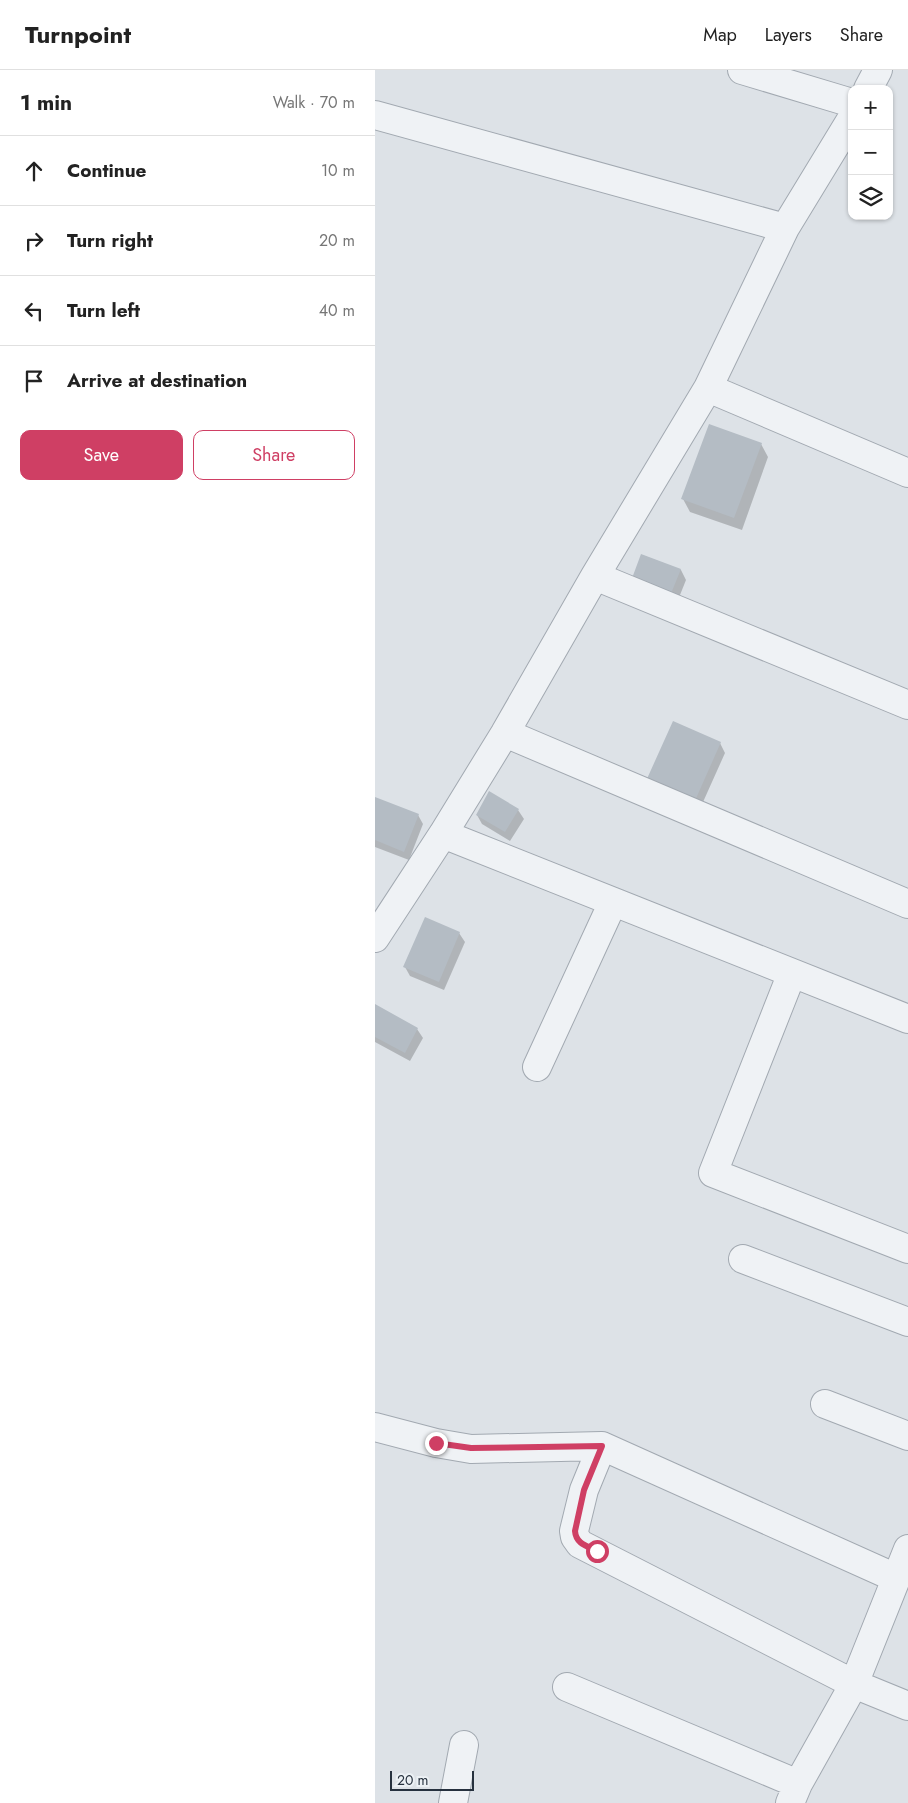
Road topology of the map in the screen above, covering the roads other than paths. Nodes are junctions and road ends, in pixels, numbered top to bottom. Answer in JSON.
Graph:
{"nodes":[{"id":1,"x":742,"y":70,"type":"edge"},
{"id":2,"x":878,"y":70,"type":"edge"},
{"id":3,"x":870,"y":85,"type":"edge"},
{"id":4,"x":848,"y":102,"type":"edge"},
{"id":5,"x":375,"y":115,"type":"edge"},
{"id":6,"x":848,"y":125,"type":"edge"},
{"id":7,"x":785,"y":228,"type":"junction"},
{"id":8,"x":708,"y":388,"type":"junction"},
{"id":9,"x":908,"y":473,"type":"edge"},
{"id":10,"x":595,"y":576,"type":"junction"},
{"id":11,"x":908,"y":705,"type":"edge"},
{"id":12,"x":505,"y":733,"type":"junction"},
{"id":13,"x":443,"y":834,"type":"junction"},
{"id":14,"x":613,"y":902,"type":"junction"},
{"id":15,"x":908,"y":904,"type":"edge"},
{"id":16,"x":375,"y":938,"type":"edge"},
{"id":17,"x":792,"y":973,"type":"junction"},
{"id":18,"x":908,"y":1019,"type":"edge"},
{"id":19,"x":537,"y":1066,"type":"dead end"},
{"id":20,"x":908,"y":1249,"type":"edge"},
{"id":21,"x":743,"y":1258,"type":"dead end"},
{"id":22,"x":908,"y":1322,"type":"edge"},
{"id":23,"x":825,"y":1404,"type":"dead end"},
{"id":24,"x":375,"y":1427,"type":"edge"},
{"id":25,"x":908,"y":1436,"type":"edge"},
{"id":26,"x":602,"y":1446,"type":"junction"},
{"id":27,"x":908,"y":1549,"type":"edge"},
{"id":28,"x":896,"y":1578,"type":"junction"},
{"id":29,"x":854,"y":1684,"type":"junction"},
{"id":30,"x":567,"y":1687,"type":"dead end"},
{"id":31,"x":908,"y":1706,"type":"edge"},
{"id":32,"x":464,"y":1745,"type":"dead end"},
{"id":33,"x":794,"y":1794,"type":"edge"},
{"id":34,"x":453,"y":1803,"type":"edge"}],
"edges":[{"from":1,"to":4,"type":"street"},
{"from":2,"to":3,"type":"street"},
{"from":5,"to":7,"type":"street"},
{"from":6,"to":7,"type":"street"},
{"from":7,"to":8,"type":"street"},
{"from":8,"to":9,"type":"street"},
{"from":8,"to":10,"type":"street"},
{"from":10,"to":11,"type":"street"},
{"from":10,"to":12,"type":"street"},
{"from":12,"to":13,"type":"street"},
{"from":12,"to":15,"type":"street"},
{"from":13,"to":14,"type":"street"},
{"from":13,"to":16,"type":"street"},
{"from":14,"to":17,"type":"street"},
{"from":14,"to":19,"type":"street"},
{"from":17,"to":18,"type":"street"},
{"from":17,"to":20,"type":"street"},
{"from":21,"to":22,"type":"street"},
{"from":23,"to":25,"type":"street"},
{"from":24,"to":26,"type":"street"},
{"from":26,"to":28,"type":"street"},
{"from":26,"to":29,"type":"street"},
{"from":27,"to":28,"type":"street"},
{"from":28,"to":29,"type":"street"},
{"from":29,"to":31,"type":"street"},
{"from":29,"to":33,"type":"street"},
{"from":30,"to":33,"type":"street"},
{"from":32,"to":34,"type":"street"}]}
